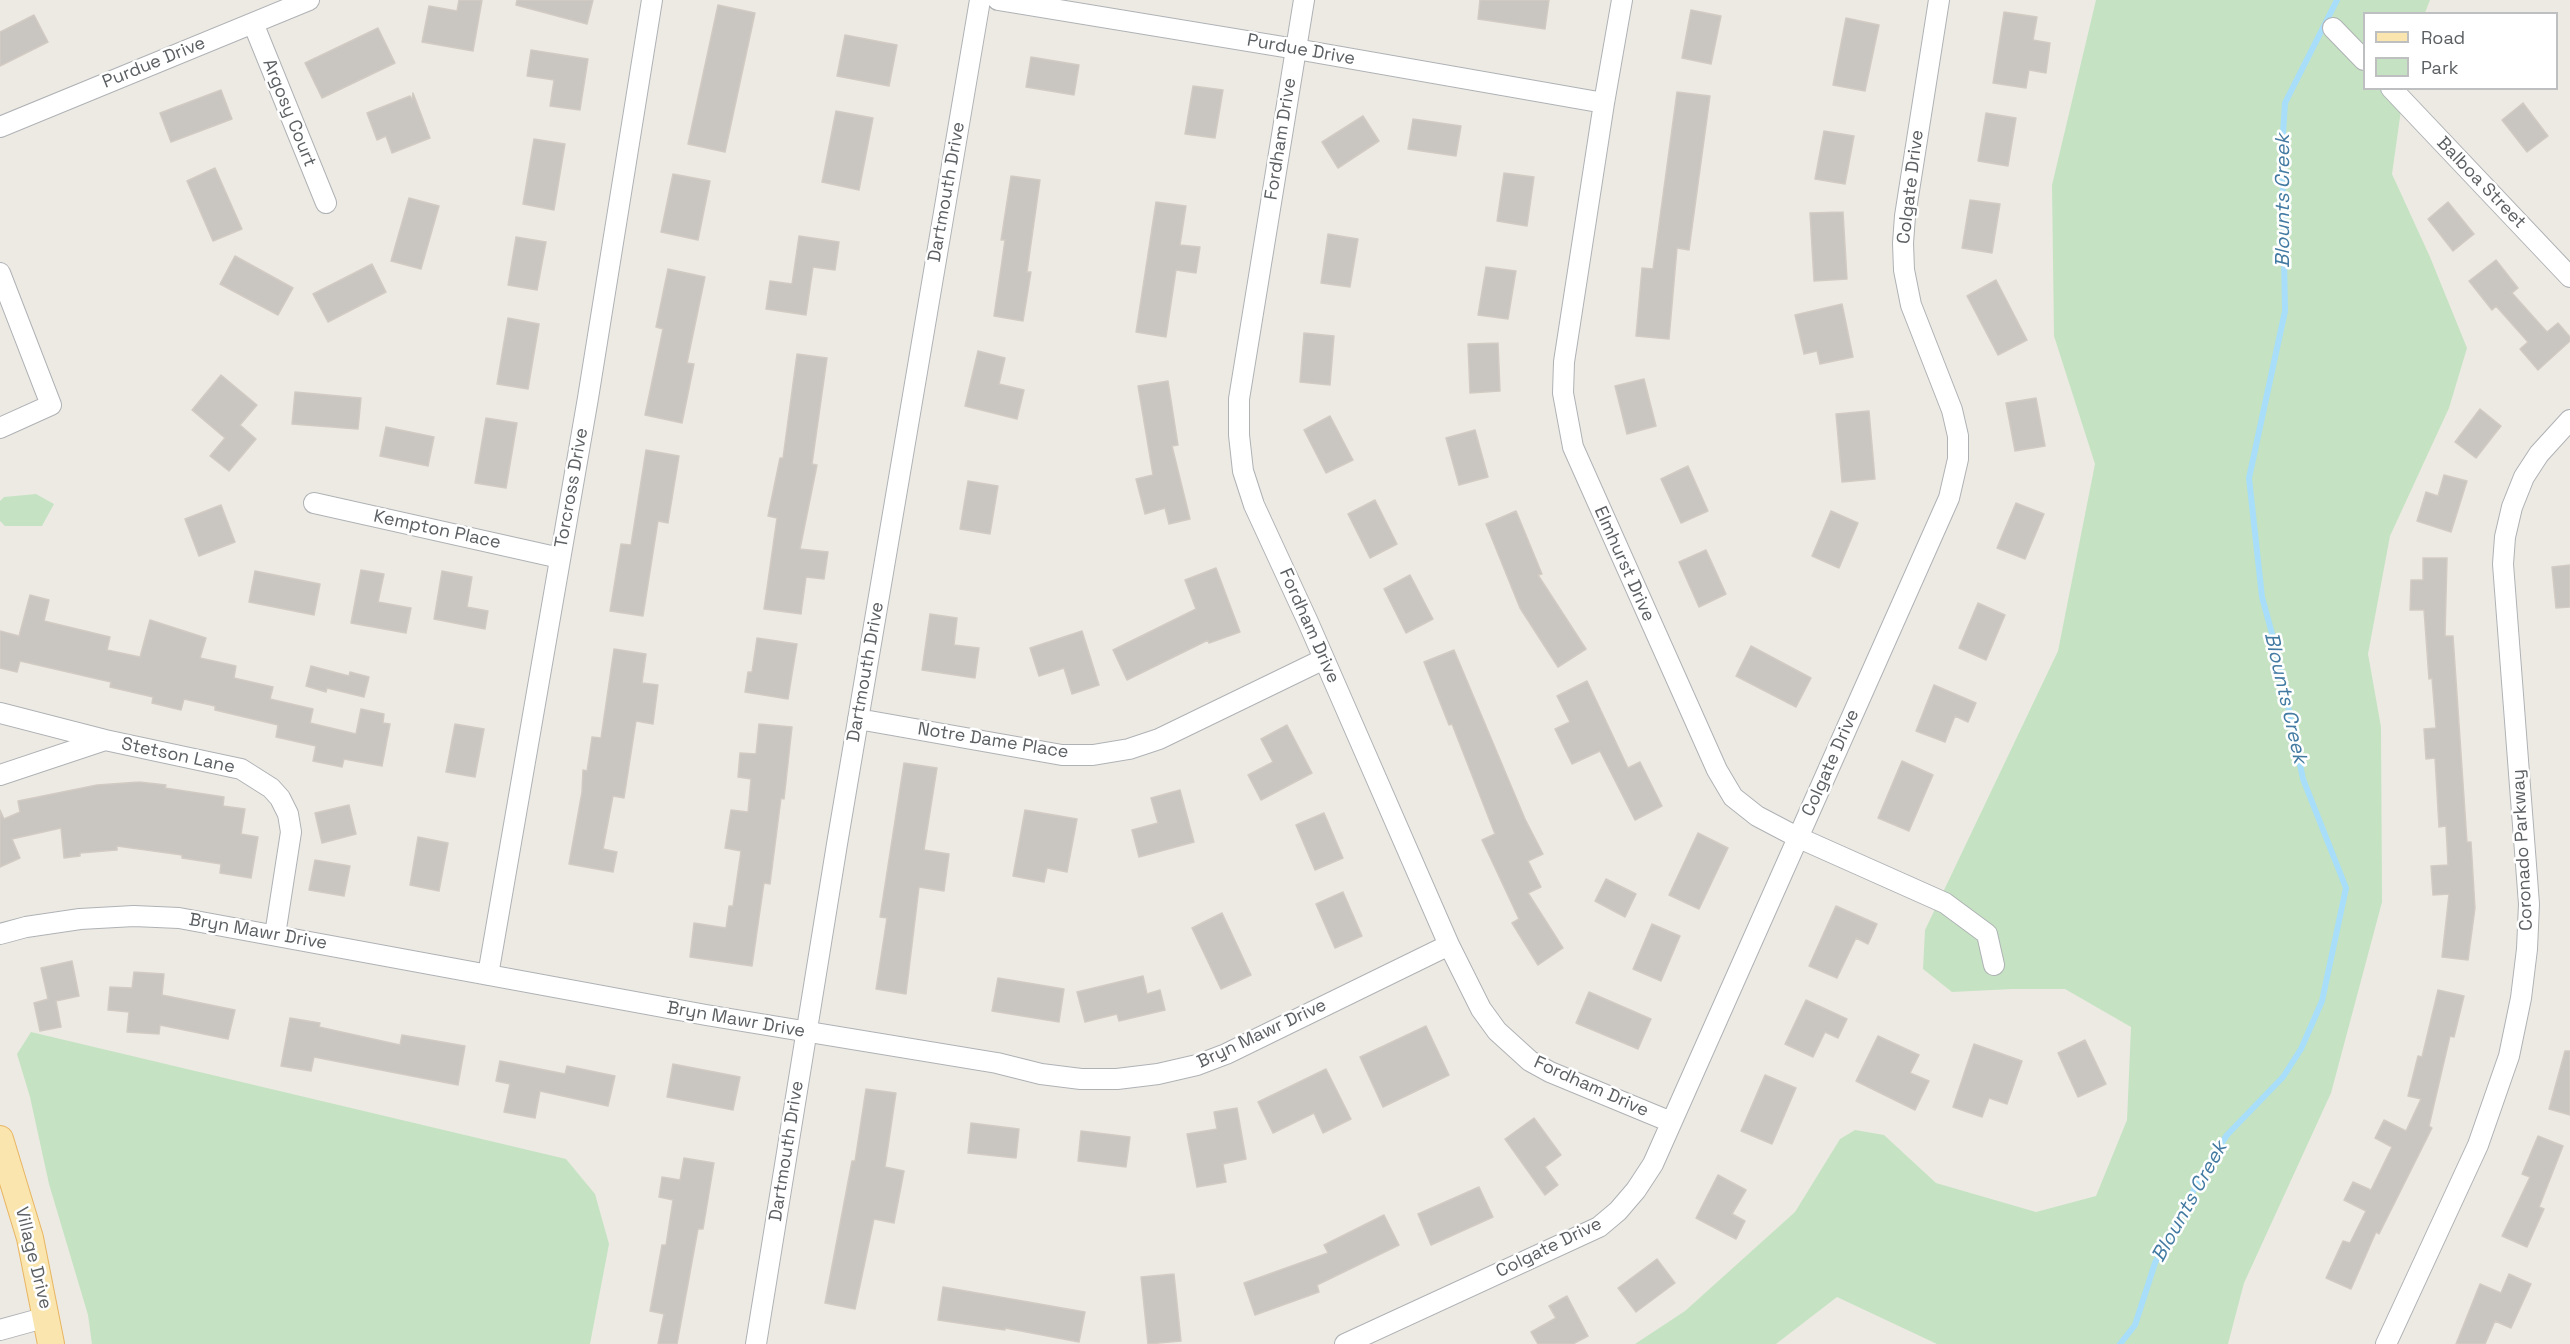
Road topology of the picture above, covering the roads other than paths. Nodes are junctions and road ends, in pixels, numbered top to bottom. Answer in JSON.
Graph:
{"nodes":[{"id":1,"x":309,"y":0,"type":"edge"},
{"id":2,"x":652,"y":0,"type":"edge"},
{"id":3,"x":980,"y":0,"type":"edge"},
{"id":4,"x":998,"y":0,"type":"edge"},
{"id":5,"x":1304,"y":0,"type":"edge"},
{"id":6,"x":1622,"y":0,"type":"edge"},
{"id":7,"x":1939,"y":0,"type":"edge"},
{"id":8,"x":253,"y":23,"type":"junction"},
{"id":9,"x":2333,"y":28,"type":"dead end"},
{"id":10,"x":1296,"y":49,"type":"junction"},
{"id":11,"x":2363,"y":59,"type":"edge"},
{"id":12,"x":2393,"y":90,"type":"edge"},
{"id":13,"x":1604,"y":103,"type":"junction"},
{"id":14,"x":0,"y":127,"type":"edge"},
{"id":15,"x":326,"y":203,"type":"dead end"},
{"id":16,"x":0,"y":273,"type":"edge"},
{"id":17,"x":2570,"y":277,"type":"edge"},
{"id":18,"x":2570,"y":420,"type":"edge"},
{"id":19,"x":0,"y":428,"type":"edge"},
{"id":20,"x":314,"y":503,"type":"dead end"},
{"id":21,"x":560,"y":558,"type":"junction"},
{"id":22,"x":1324,"y":659,"type":"junction"},
{"id":23,"x":0,"y":713,"type":"edge"},
{"id":24,"x":858,"y":719,"type":"junction"},
{"id":25,"x":105,"y":740,"type":"junction"},
{"id":26,"x":0,"y":775,"type":"edge"},
{"id":27,"x":1797,"y":837,"type":"junction"},
{"id":28,"x":0,"y":934,"type":"edge"},
{"id":29,"x":275,"y":935,"type":"junction"},
{"id":30,"x":1449,"y":945,"type":"junction"},
{"id":31,"x":1994,"y":965,"type":"dead end"},
{"id":32,"x":488,"y":975,"type":"junction"},
{"id":33,"x":807,"y":1032,"type":"junction"},
{"id":34,"x":1671,"y":1122,"type":"junction"},
{"id":35,"x":0,"y":1139,"type":"edge"},
{"id":36,"x":47,"y":1317,"type":"junction"},
{"id":37,"x":0,"y":1330,"type":"edge"},
{"id":38,"x":51,"y":1344,"type":"edge"},
{"id":39,"x":756,"y":1344,"type":"edge"},
{"id":40,"x":1345,"y":1344,"type":"edge"},
{"id":41,"x":2386,"y":1344,"type":"edge"}],
"edges":[{"from":1,"to":8,"type":"street","name":"Purdue Drive"},
{"from":2,"to":21,"type":"street","name":"Torcross Drive"},
{"from":3,"to":24,"type":"street","name":"Dartmouth Drive"},
{"from":4,"to":10,"type":"street","name":"Purdue Drive"},
{"from":5,"to":10,"type":"street","name":"Fordham Drive"},
{"from":6,"to":13,"type":"street","name":"Elmhurst Drive"},
{"from":7,"to":27,"type":"street","name":"Colgate Drive"},
{"from":8,"to":14,"type":"street","name":"Purdue Drive"},
{"from":8,"to":15,"type":"street","name":"Argosy Court"},
{"from":9,"to":11,"type":"street"},
{"from":10,"to":13,"type":"street","name":"Purdue Drive"},
{"from":10,"to":22,"type":"street","name":"Fordham Drive"},
{"from":12,"to":17,"type":"street","name":"Balboa Street"},
{"from":13,"to":27,"type":"street","name":"Elmhurst Drive"},
{"from":16,"to":19,"type":"street"},
{"from":18,"to":41,"type":"street","name":"Coronado Parkway"},
{"from":20,"to":21,"type":"street","name":"Kempton Place"},
{"from":21,"to":32,"type":"street","name":"Torcross Drive"},
{"from":22,"to":24,"type":"street","name":"Notre Dame Place"},
{"from":22,"to":30,"type":"street","name":"Fordham Drive"},
{"from":23,"to":25,"type":"street","name":"Stetson Lane"},
{"from":24,"to":33,"type":"street","name":"Dartmouth Drive"},
{"from":25,"to":26,"type":"street","name":"Stetson Lane"},
{"from":25,"to":29,"type":"street","name":"Stetson Lane"},
{"from":27,"to":31,"type":"street","name":"Elmhurst Drive"},
{"from":27,"to":34,"type":"street","name":"Colgate Drive"},
{"from":28,"to":29,"type":"street","name":"Bryn Mawr Drive"},
{"from":29,"to":32,"type":"street","name":"Bryn Mawr Drive"},
{"from":30,"to":33,"type":"street","name":"Bryn Mawr Drive"},
{"from":30,"to":34,"type":"street","name":"Fordham Drive"},
{"from":32,"to":33,"type":"street","name":"Bryn Mawr Drive"},
{"from":33,"to":39,"type":"street","name":"Dartmouth Drive"},
{"from":34,"to":40,"type":"street","name":"Colgate Drive"},
{"from":35,"to":36,"type":"main road","name":"Village Drive"},
{"from":36,"to":37,"type":"street"},
{"from":36,"to":38,"type":"main road","name":"Village Drive"}]}
